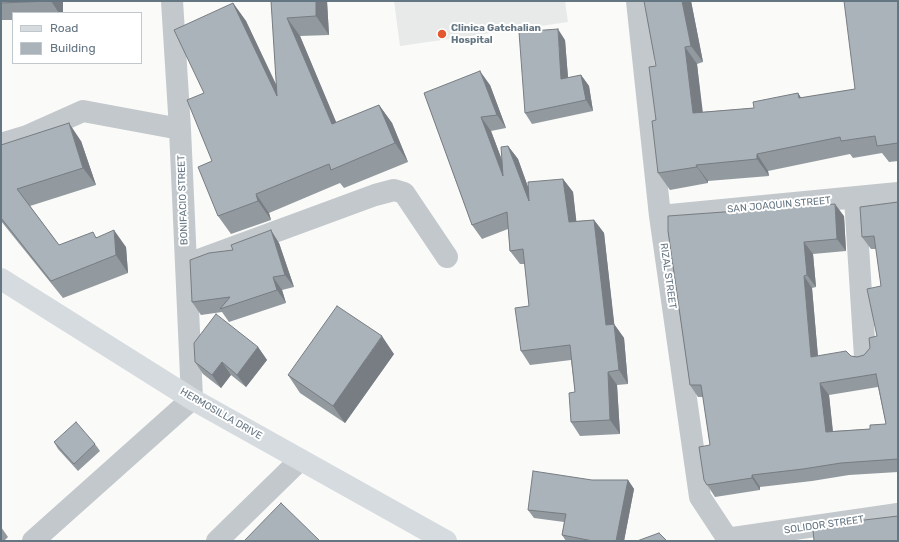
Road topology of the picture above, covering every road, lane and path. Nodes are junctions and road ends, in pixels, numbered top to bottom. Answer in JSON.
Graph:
{"nodes":[{"id":1,"x":172,"y":1,"type":"edge"},
{"id":2,"x":637,"y":1,"type":"edge"},
{"id":3,"x":180,"y":129,"type":"junction"},
{"id":4,"x":1,"y":144,"type":"edge"},
{"id":5,"x":898,"y":193,"type":"edge"},
{"id":6,"x":855,"y":198,"type":"junction"},
{"id":7,"x":660,"y":216,"type":"junction"},
{"id":8,"x":447,"y":257,"type":"dead end"},
{"id":9,"x":186,"y":264,"type":"junction"},
{"id":10,"x":1,"y":279,"type":"edge"},
{"id":11,"x":865,"y":357,"type":"edge"},
{"id":12,"x":192,"y":399,"type":"junction"},
{"id":13,"x":300,"y":460,"type":"junction"},
{"id":14,"x":898,"y":514,"type":"edge"},
{"id":15,"x":727,"y":540,"type":"edge"},
{"id":16,"x":33,"y":541,"type":"edge"},
{"id":17,"x":217,"y":541,"type":"edge"},
{"id":18,"x":446,"y":541,"type":"edge"}],
"edges":[{"from":1,"to":3,"type":"street","name":"BONIFACIO STREET"},
{"from":2,"to":7,"type":"street","name":"RIZAL STREET"},
{"from":3,"to":4,"type":"street"},
{"from":3,"to":9,"type":"street","name":"BONIFACIO STREET"},
{"from":5,"to":6,"type":"street","name":"SAN JOAQUIN STREET"},
{"from":6,"to":7,"type":"street","name":"SAN JOAQUIN STREET"},
{"from":6,"to":11,"type":"street"},
{"from":7,"to":15,"type":"street","name":"RIZAL STREET"},
{"from":8,"to":9,"type":"street"},
{"from":9,"to":12,"type":"street","name":"BONIFACIO STREET"},
{"from":10,"to":12,"type":"main road","name":"HERMOSILLA DRIVE"},
{"from":12,"to":13,"type":"main road","name":"HERMOSILLA DRIVE"},
{"from":12,"to":16,"type":"street"},
{"from":13,"to":17,"type":"street"},
{"from":13,"to":18,"type":"main road","name":"HERMOSILLA DRIVE"},
{"from":14,"to":15,"type":"street","name":"SOLIDOR STREET"}]}
